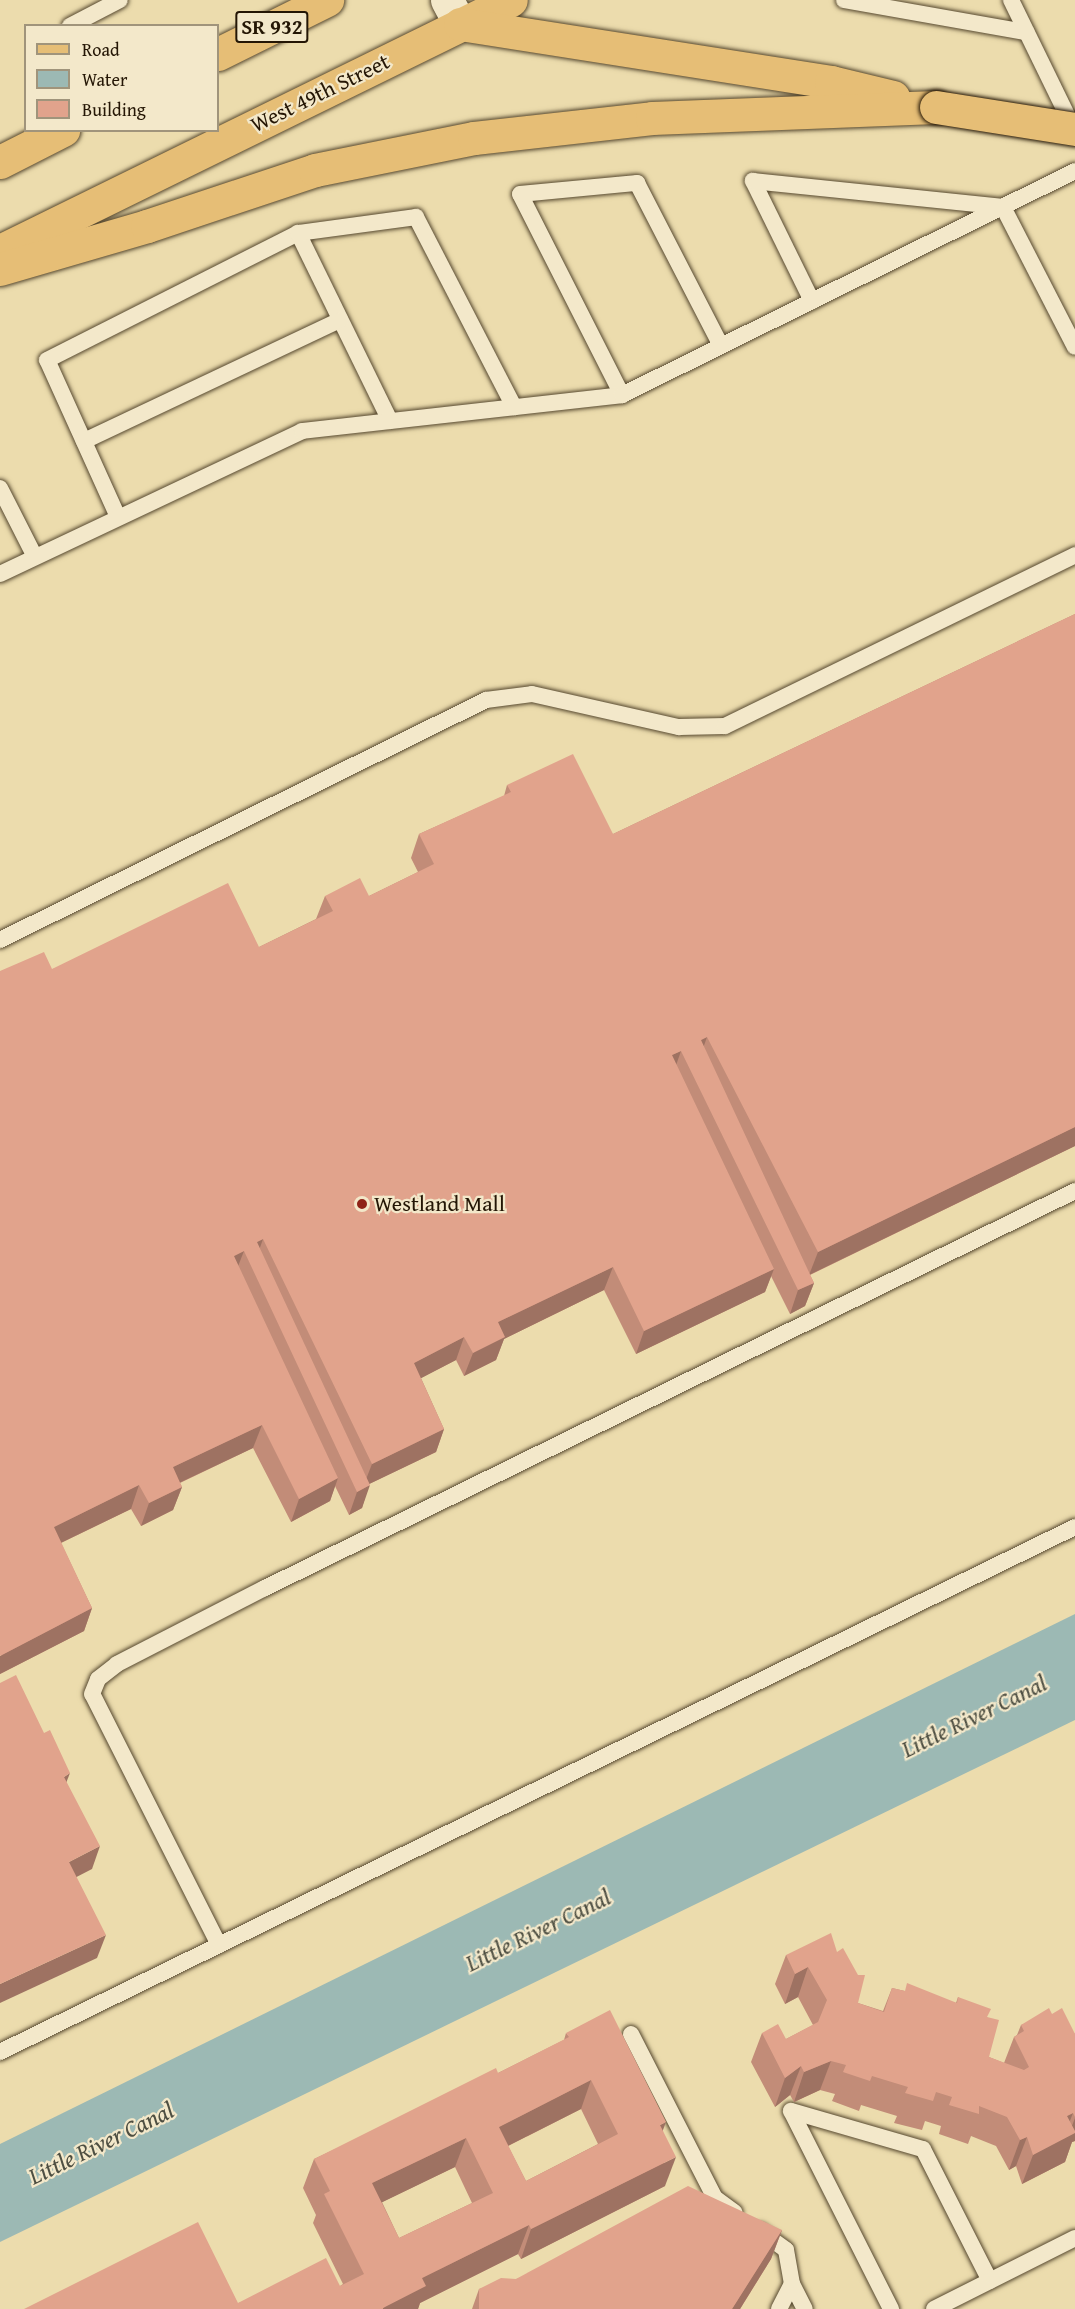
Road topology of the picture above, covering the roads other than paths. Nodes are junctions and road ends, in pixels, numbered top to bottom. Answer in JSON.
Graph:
{"nodes":[{"id":1,"x":120,"y":0,"type":"edge"},
{"id":2,"x":327,"y":0,"type":"edge"},
{"id":3,"x":511,"y":0,"type":"edge"},
{"id":4,"x":844,"y":0,"type":"edge"},
{"id":5,"x":1011,"y":0,"type":"edge"},
{"id":6,"x":453,"y":12,"type":"edge"},
{"id":7,"x":74,"y":24,"type":"edge"},
{"id":8,"x":1026,"y":32,"type":"junction"},
{"id":9,"x":219,"y":54,"type":"edge"},
{"id":10,"x":936,"y":107,"type":"junction"},
{"id":11,"x":1075,"y":130,"type":"edge"},
{"id":12,"x":59,"y":132,"type":"edge"},
{"id":13,"x":0,"y":162,"type":"edge"},
{"id":14,"x":1075,"y":171,"type":"edge"},
{"id":15,"x":1003,"y":207,"type":"junction"},
{"id":16,"x":298,"y":232,"type":"junction"},
{"id":17,"x":0,"y":251,"type":"edge"},
{"id":18,"x":0,"y":269,"type":"edge"},
{"id":19,"x":812,"y":301,"type":"junction"},
{"id":20,"x":340,"y":320,"type":"junction"},
{"id":21,"x":721,"y":346,"type":"junction"},
{"id":22,"x":1075,"y":347,"type":"edge"},
{"id":23,"x":622,"y":394,"type":"junction"},
{"id":24,"x":514,"y":407,"type":"junction"},
{"id":25,"x":390,"y":421,"type":"junction"},
{"id":26,"x":84,"y":441,"type":"junction"},
{"id":27,"x":0,"y":488,"type":"edge"},
{"id":28,"x":118,"y":517,"type":"junction"},
{"id":29,"x":1075,"y":555,"type":"edge"},
{"id":30,"x":35,"y":557,"type":"junction"},
{"id":31,"x":0,"y":574,"type":"edge"},
{"id":32,"x":0,"y":939,"type":"edge"},
{"id":33,"x":1075,"y":1191,"type":"edge"},
{"id":34,"x":1075,"y":1527,"type":"edge"},
{"id":35,"x":219,"y":1946,"type":"junction"},
{"id":36,"x":631,"y":2034,"type":"dead end"},
{"id":37,"x":0,"y":2052,"type":"edge"},
{"id":38,"x":1075,"y":2238,"type":"edge"},
{"id":39,"x":990,"y":2281,"type":"junction"},
{"id":40,"x":792,"y":2284,"type":"junction"},
{"id":41,"x":779,"y":2309,"type":"edge"},
{"id":42,"x":805,"y":2309,"type":"edge"},
{"id":43,"x":891,"y":2309,"type":"edge"},
{"id":44,"x":934,"y":2309,"type":"edge"}],
"edges":[{"from":1,"to":7,"type":"lane"},
{"from":2,"to":9,"type":"main road","number":"SR 932"},
{"from":3,"to":6,"type":"main road","name":"West 49th Street"},
{"from":4,"to":8,"type":"lane"},
{"from":5,"to":8,"type":"lane"},
{"from":6,"to":10,"type":"main road"},
{"from":6,"to":17,"type":"main road","name":"West 49th Street"},
{"from":8,"to":11,"type":"lane"},
{"from":10,"to":11,"type":"main road","bridge":true},
{"from":10,"to":18,"type":"main road"},
{"from":12,"to":13,"type":"main road"},
{"from":14,"to":15,"type":"lane"},
{"from":15,"to":19,"type":"lane"},
{"from":15,"to":19,"type":"lane"},
{"from":15,"to":22,"type":"lane"},
{"from":16,"to":20,"type":"lane"},
{"from":16,"to":24,"type":"lane"},
{"from":16,"to":26,"type":"lane"},
{"from":19,"to":21,"type":"lane"},
{"from":20,"to":25,"type":"lane"},
{"from":20,"to":26,"type":"lane"},
{"from":21,"to":23,"type":"lane"},
{"from":21,"to":23,"type":"lane"},
{"from":23,"to":24,"type":"lane"},
{"from":24,"to":25,"type":"lane"},
{"from":25,"to":28,"type":"lane"},
{"from":26,"to":28,"type":"lane"},
{"from":27,"to":30,"type":"lane"},
{"from":28,"to":30,"type":"lane"},
{"from":29,"to":32,"type":"lane"},
{"from":30,"to":31,"type":"lane"},
{"from":33,"to":35,"type":"lane"},
{"from":34,"to":35,"type":"lane"},
{"from":35,"to":37,"type":"lane"},
{"from":36,"to":40,"type":"lane"},
{"from":38,"to":39,"type":"lane"},
{"from":39,"to":43,"type":"lane"},
{"from":39,"to":44,"type":"lane"},
{"from":40,"to":41,"type":"lane"},
{"from":40,"to":42,"type":"lane"}]}
